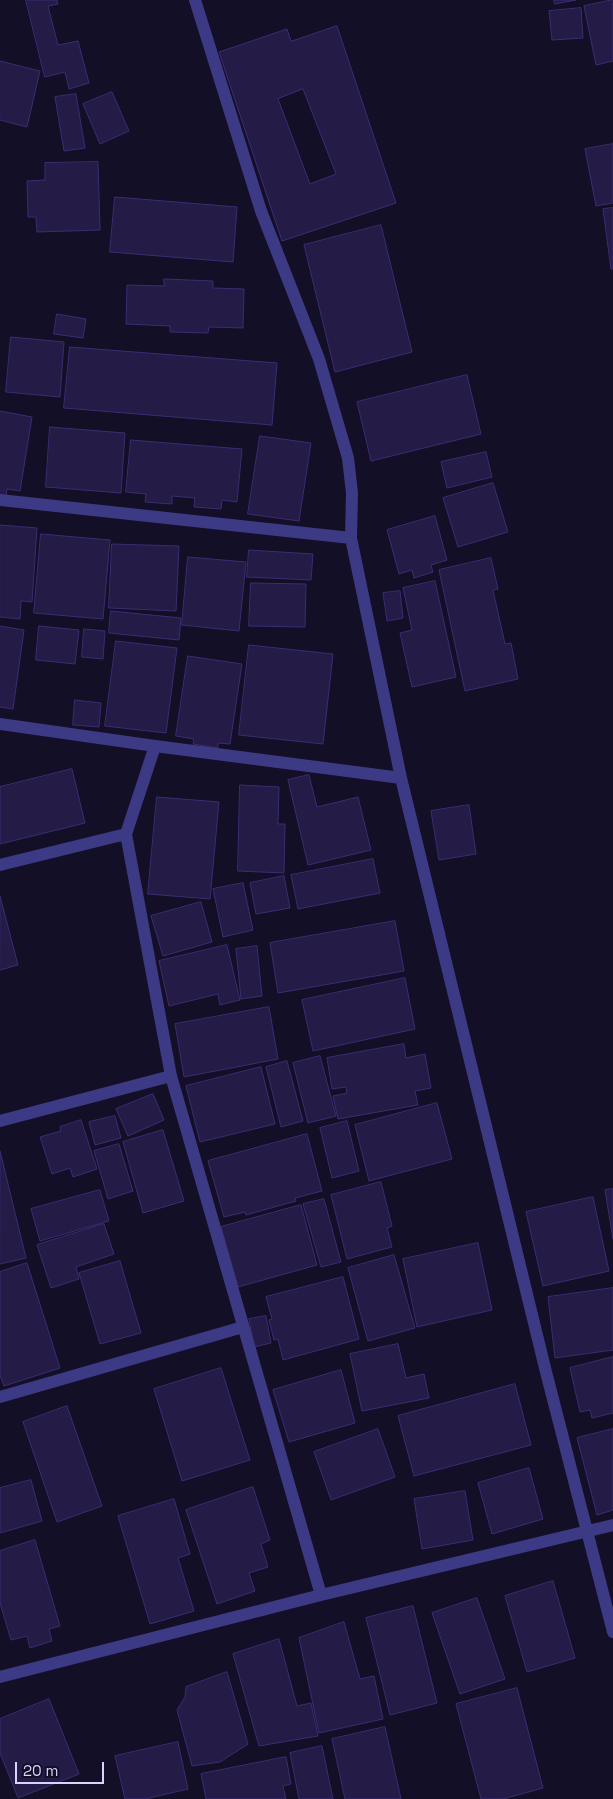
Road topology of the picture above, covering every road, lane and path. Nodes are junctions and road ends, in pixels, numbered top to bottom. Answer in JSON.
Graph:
{"nodes":[{"id":1,"x":196,"y":0,"type":"edge"},
{"id":2,"x":0,"y":500,"type":"edge"},
{"id":3,"x":351,"y":538,"type":"junction"},
{"id":4,"x":0,"y":724,"type":"edge"},
{"id":5,"x":155,"y":746,"type":"junction"},
{"id":6,"x":401,"y":778,"type":"junction"},
{"id":7,"x":126,"y":834,"type":"junction"},
{"id":8,"x":0,"y":865,"type":"edge"},
{"id":9,"x":171,"y":1076,"type":"junction"},
{"id":10,"x":0,"y":1121,"type":"edge"},
{"id":11,"x":243,"y":1327,"type":"junction"},
{"id":12,"x":0,"y":1397,"type":"edge"},
{"id":13,"x":613,"y":1525,"type":"edge"},
{"id":14,"x":587,"y":1531,"type":"junction"},
{"id":15,"x":321,"y":1595,"type":"junction"},
{"id":16,"x":613,"y":1632,"type":"edge"},
{"id":17,"x":0,"y":1677,"type":"edge"}],
"edges":[{"from":1,"to":3,"type":"street"},
{"from":2,"to":3,"type":"street"},
{"from":3,"to":6,"type":"street"},
{"from":4,"to":5,"type":"street"},
{"from":5,"to":6,"type":"street"},
{"from":5,"to":7,"type":"street"},
{"from":6,"to":14,"type":"street"},
{"from":7,"to":8,"type":"street"},
{"from":7,"to":9,"type":"street"},
{"from":9,"to":10,"type":"street"},
{"from":9,"to":11,"type":"street"},
{"from":11,"to":12,"type":"street"},
{"from":11,"to":15,"type":"street"},
{"from":13,"to":14,"type":"street"},
{"from":14,"to":15,"type":"street"},
{"from":14,"to":16,"type":"street"},
{"from":15,"to":17,"type":"street"}]}
